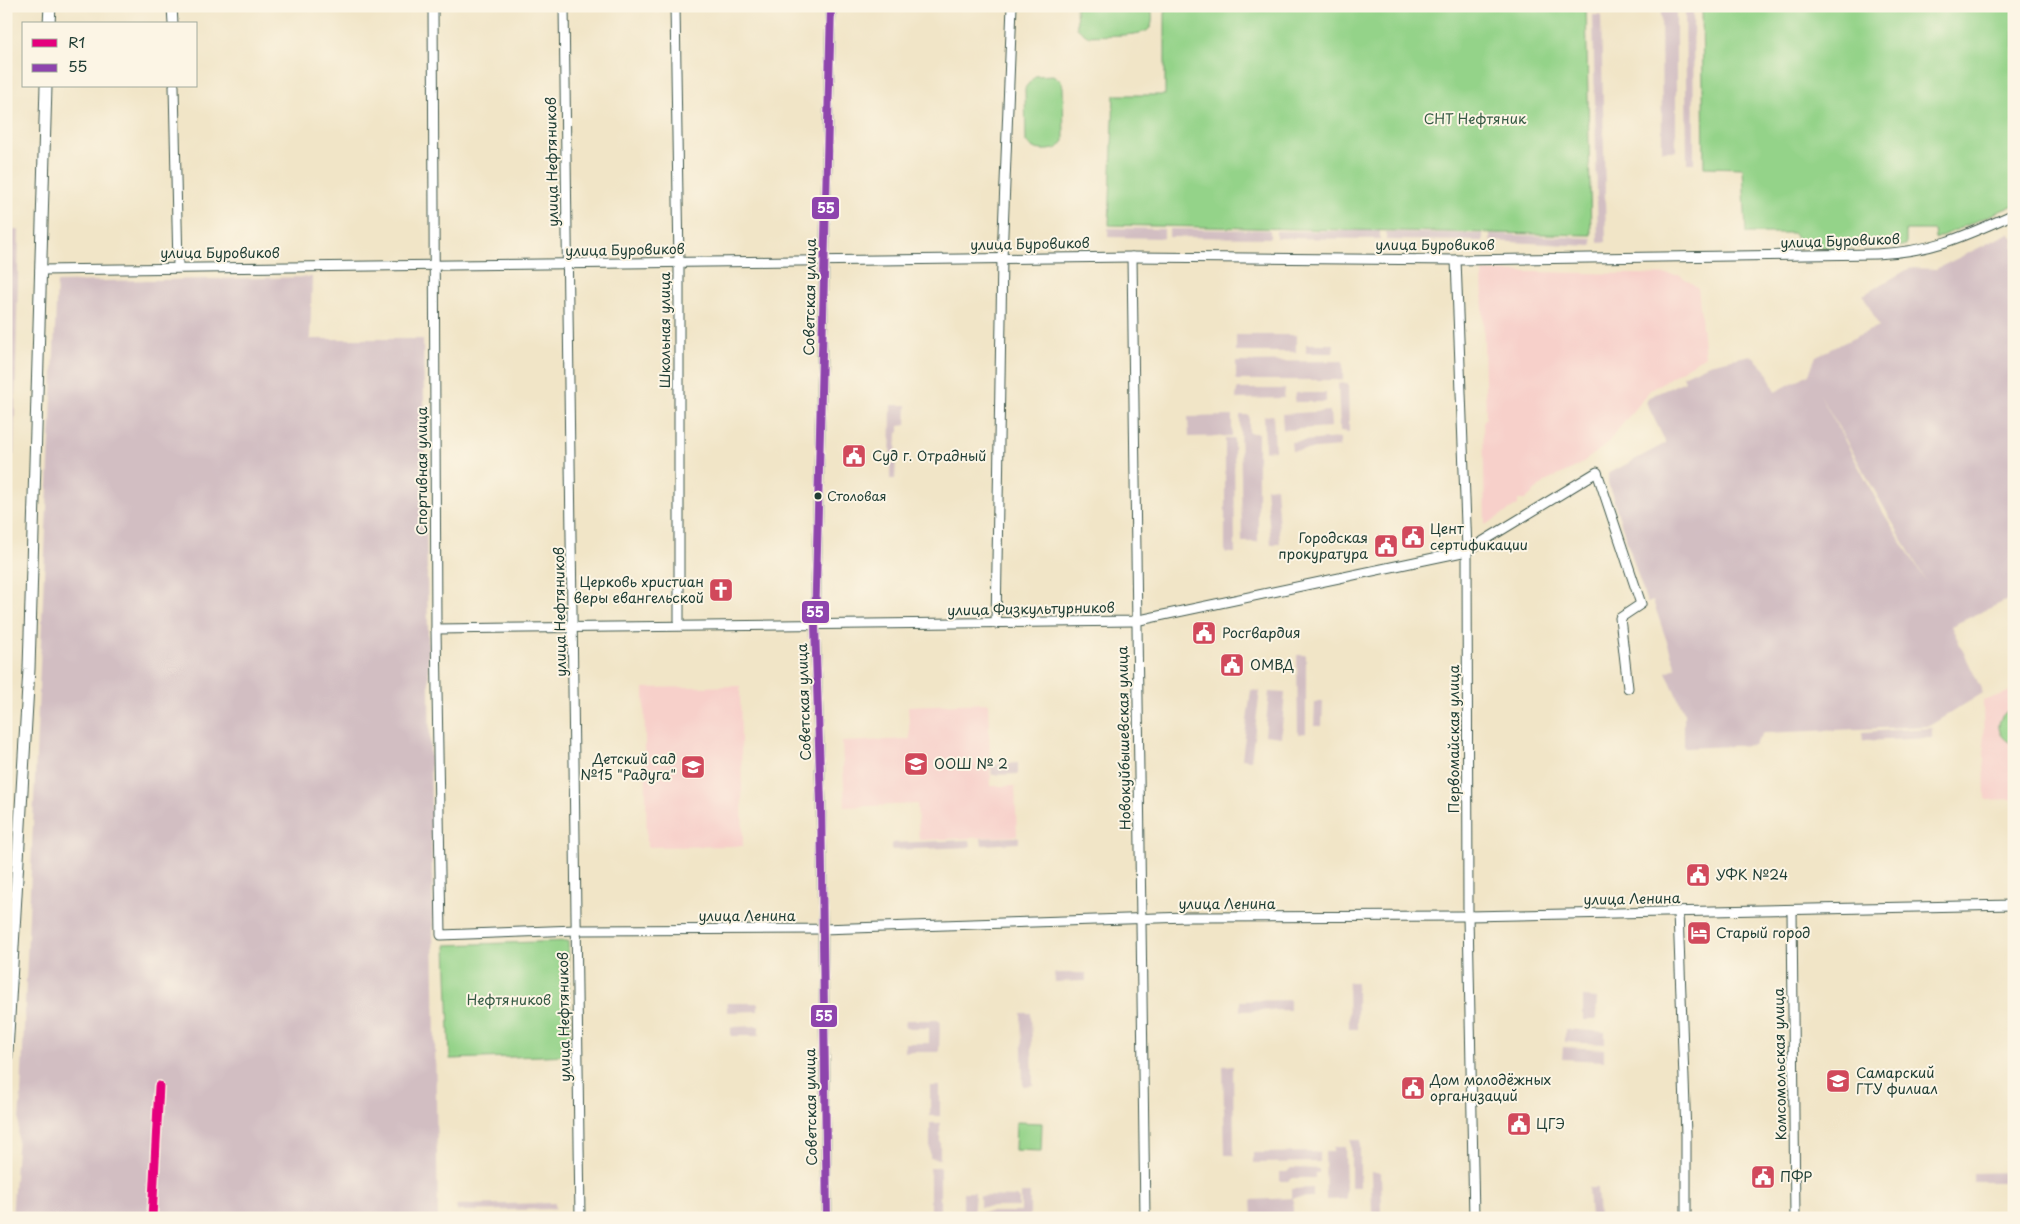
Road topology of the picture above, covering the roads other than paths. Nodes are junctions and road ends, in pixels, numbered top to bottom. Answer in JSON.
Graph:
{"nodes":[{"id":1,"x":50,"y":6,"type":"edge"},
{"id":2,"x":172,"y":6,"type":"edge"},
{"id":3,"x":433,"y":6,"type":"edge"},
{"id":4,"x":564,"y":6,"type":"edge"},
{"id":5,"x":675,"y":6,"type":"edge"},
{"id":6,"x":831,"y":6,"type":"edge"},
{"id":7,"x":1012,"y":6,"type":"edge"},
{"id":8,"x":49,"y":22,"type":"edge"},
{"id":9,"x":173,"y":22,"type":"edge"},
{"id":10,"x":46,"y":88,"type":"edge"},
{"id":11,"x":174,"y":88,"type":"edge"},
{"id":12,"x":2014,"y":214,"type":"edge"},
{"id":13,"x":1132,"y":257,"type":"junction"},
{"id":14,"x":1002,"y":258,"type":"junction"},
{"id":15,"x":1456,"y":260,"type":"junction"},
{"id":16,"x":824,"y":261,"type":"junction"},
{"id":17,"x":679,"y":263,"type":"junction"},
{"id":18,"x":566,"y":264,"type":"junction"},
{"id":19,"x":178,"y":266,"type":"junction"},
{"id":20,"x":435,"y":266,"type":"junction"},
{"id":21,"x":40,"y":270,"type":"junction"},
{"id":22,"x":1467,"y":551,"type":"junction"},
{"id":23,"x":1135,"y":621,"type":"junction"},
{"id":24,"x":679,"y":624,"type":"junction"},
{"id":25,"x":996,"y":624,"type":"junction"},
{"id":26,"x":815,"y":625,"type":"junction"},
{"id":27,"x":574,"y":626,"type":"junction"},
{"id":28,"x":436,"y":629,"type":"junction"},
{"id":29,"x":1628,"y":688,"type":"dead end"},
{"id":30,"x":2014,"y":905,"type":"edge"},
{"id":31,"x":1792,"y":910,"type":"junction"},
{"id":32,"x":1678,"y":912,"type":"junction"},
{"id":33,"x":1468,"y":916,"type":"junction"},
{"id":34,"x":1142,"y":920,"type":"junction"},
{"id":35,"x":576,"y":930,"type":"junction"},
{"id":36,"x":822,"y":930,"type":"junction"},
{"id":37,"x":441,"y":935,"type":"joint"},
{"id":38,"x":6,"y":1069,"type":"edge"},
{"id":39,"x":580,"y":1218,"type":"edge"},
{"id":40,"x":827,"y":1218,"type":"edge"},
{"id":41,"x":1145,"y":1218,"type":"edge"},
{"id":42,"x":1474,"y":1218,"type":"edge"},
{"id":43,"x":1686,"y":1218,"type":"edge"},
{"id":44,"x":1795,"y":1218,"type":"edge"}],
"edges":[{"from":1,"to":8,"type":"main road"},
{"from":2,"to":9,"type":"street"},
{"from":3,"to":20,"type":"street","name":"Спортивная улица"},
{"from":4,"to":18,"type":"street","name":"улица Нефтяников"},
{"from":5,"to":17,"type":"street","name":"Школьная улица"},
{"from":6,"to":16,"type":"street","name":"Советская улица"},
{"from":7,"to":14,"type":"street"},
{"from":10,"to":21,"type":"main road"},
{"from":11,"to":19,"type":"street"},
{"from":12,"to":15,"type":"street","name":"улица Буровиков"},
{"from":13,"to":14,"type":"street","name":"улица Буровиков"},
{"from":13,"to":15,"type":"street","name":"улица Буровиков"},
{"from":13,"to":23,"type":"street","name":"Новокуйбышевская улица"},
{"from":14,"to":16,"type":"street","name":"улица Буровиков"},
{"from":14,"to":25,"type":"street"},
{"from":15,"to":22,"type":"street","name":"Первомайская улица"},
{"from":16,"to":17,"type":"street","name":"улица Буровиков"},
{"from":16,"to":26,"type":"street","name":"Советская улица"},
{"from":17,"to":18,"type":"street","name":"улица Буровиков"},
{"from":17,"to":24,"type":"street","name":"Школьная улица"},
{"from":18,"to":20,"type":"street","name":"улица Буровиков"},
{"from":18,"to":27,"type":"street","name":"улица Нефтяников"},
{"from":19,"to":20,"type":"street","name":"улица Буровиков"},
{"from":19,"to":21,"type":"street","name":"улица Буровиков"},
{"from":20,"to":28,"type":"street","name":"Спортивная улица"},
{"from":21,"to":38,"type":"main road"},
{"from":22,"to":23,"type":"street","name":"улица Физкультурников"},
{"from":22,"to":29,"type":"street","name":"улица Физкультурников"},
{"from":22,"to":33,"type":"street","name":"Первомайская улица"},
{"from":23,"to":25,"type":"street","name":"улица Физкультурников"},
{"from":23,"to":34,"type":"street","name":"Новокуйбышевская улица"},
{"from":24,"to":26,"type":"street","name":"улица Физкультурников"},
{"from":24,"to":27,"type":"street","name":"улица Физкультурников"},
{"from":25,"to":26,"type":"street","name":"улица Физкультурников"},
{"from":26,"to":36,"type":"street","name":"Советская улица"},
{"from":27,"to":28,"type":"street","name":"улица Физкультурников"},
{"from":27,"to":35,"type":"street","name":"улица Нефтяников"},
{"from":28,"to":37,"type":"street","name":"Спортивная улица"},
{"from":30,"to":31,"type":"street","name":"улица Ленина"},
{"from":31,"to":32,"type":"street","name":"улица Ленина"},
{"from":31,"to":44,"type":"street","name":"Комсомольская улица"},
{"from":32,"to":33,"type":"street","name":"улица Ленина"},
{"from":32,"to":43,"type":"street"},
{"from":33,"to":34,"type":"street","name":"улица Ленина"},
{"from":33,"to":42,"type":"street","name":"Первомайская улица"},
{"from":34,"to":36,"type":"street","name":"улица Ленина"},
{"from":34,"to":41,"type":"street","name":"Новокуйбышевская улица"},
{"from":35,"to":36,"type":"street","name":"улица Ленина"},
{"from":35,"to":37,"type":"street","name":"улица Ленина"},
{"from":35,"to":39,"type":"street","name":"улица Нефтяников"},
{"from":36,"to":40,"type":"street","name":"Советская улица"}]}
